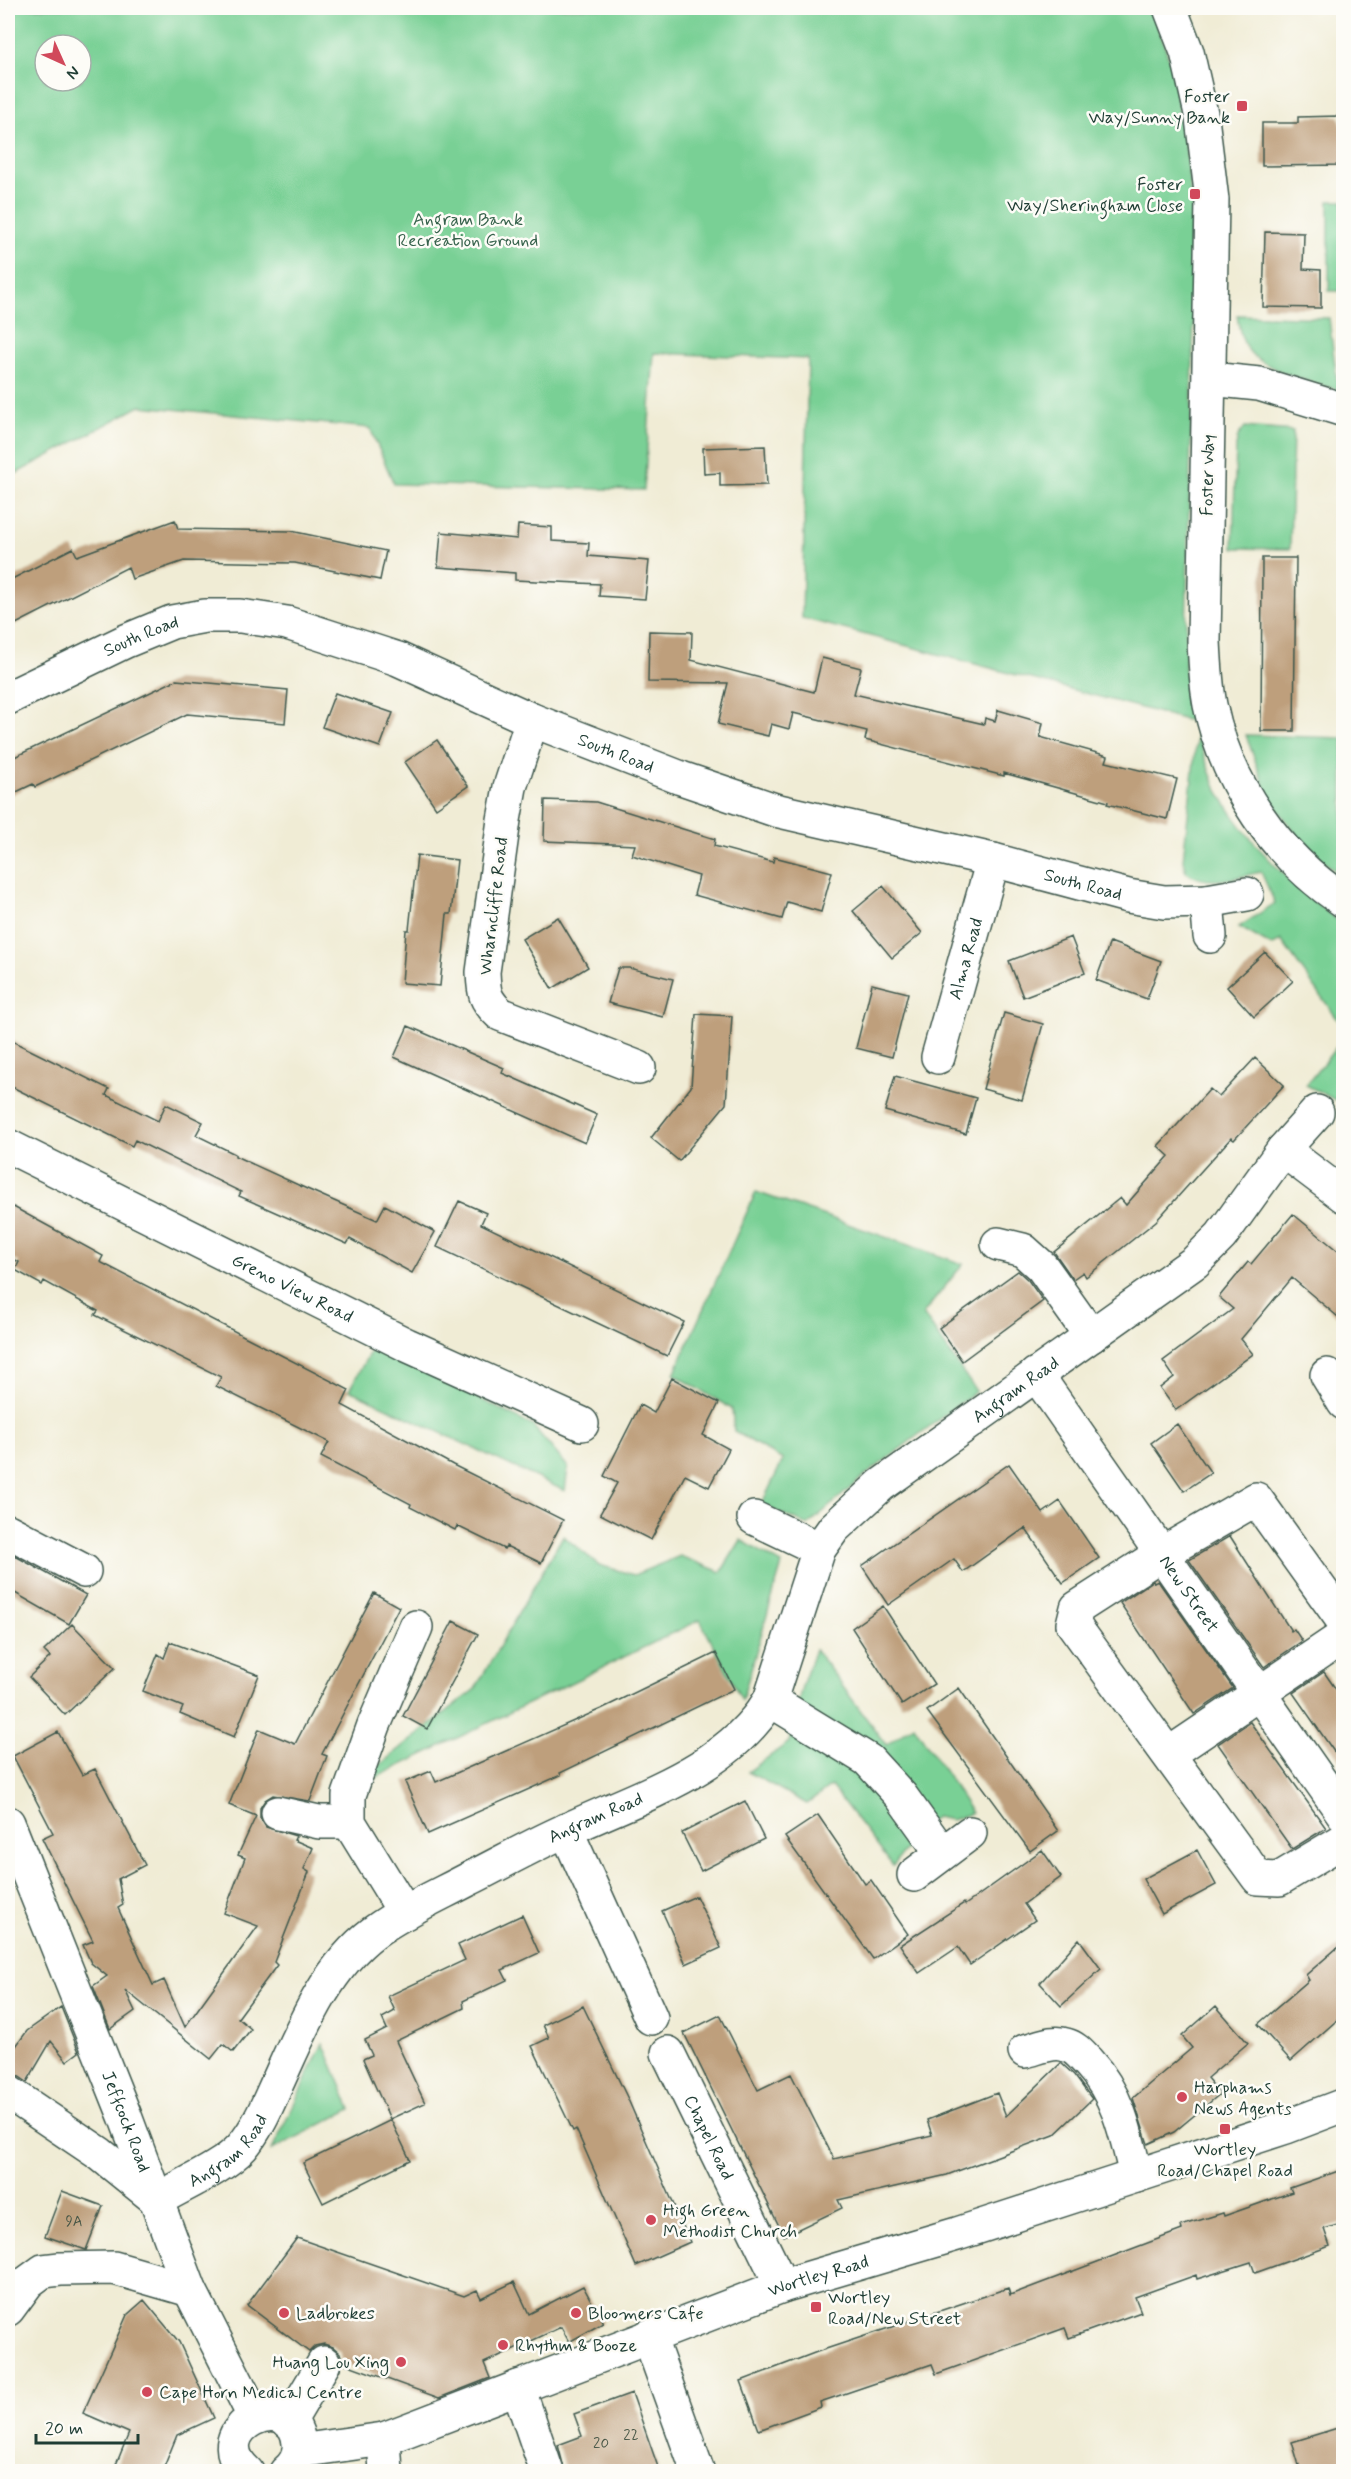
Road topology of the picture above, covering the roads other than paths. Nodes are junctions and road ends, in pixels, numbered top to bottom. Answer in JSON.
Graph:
{"nodes":[{"id":1,"x":1170,"y":8,"type":"edge"},
{"id":2,"x":1210,"y":379,"type":"junction"},
{"id":3,"x":1344,"y":410,"type":"edge"},
{"id":4,"x":8,"y":698,"type":"edge"},
{"id":5,"x":531,"y":720,"type":"junction"},
{"id":6,"x":993,"y":860,"type":"junction"},
{"id":7,"x":1247,"y":894,"type":"dead end"},
{"id":8,"x":1207,"y":900,"type":"junction"},
{"id":9,"x":1344,"y":901,"type":"edge"},
{"id":10,"x":1210,"y":936,"type":"dead end"},
{"id":11,"x":938,"y":1057,"type":"dead end"},
{"id":12,"x":639,"y":1068,"type":"dead end"},
{"id":13,"x":1317,"y":1112,"type":"dead end"},
{"id":14,"x":8,"y":1146,"type":"edge"},
{"id":15,"x":1283,"y":1150,"type":"junction"},
{"id":16,"x":1344,"y":1196,"type":"edge"},
{"id":17,"x":998,"y":1244,"type":"dead end"},
{"id":18,"x":1091,"y":1336,"type":"junction"},
{"id":19,"x":1036,"y":1374,"type":"junction"},
{"id":20,"x":1327,"y":1375,"type":"dead end"},
{"id":21,"x":1344,"y":1403,"type":"edge"},
{"id":22,"x":582,"y":1424,"type":"dead end"},
{"id":23,"x":754,"y":1518,"type":"dead end"},
{"id":24,"x":8,"y":1531,"type":"edge"},
{"id":25,"x":819,"y":1549,"type":"junction"},
{"id":26,"x":1161,"y":1554,"type":"junction"},
{"id":27,"x":84,"y":1571,"type":"dead end"},
{"id":28,"x":1344,"y":1622,"type":"edge"},
{"id":29,"x":416,"y":1627,"type":"dead end"},
{"id":30,"x":1344,"y":1636,"type":"edge"},
{"id":31,"x":1257,"y":1693,"type":"junction"},
{"id":32,"x":770,"y":1700,"type":"junction"},
{"id":33,"x":1169,"y":1754,"type":"junction"},
{"id":34,"x":278,"y":1813,"type":"dead end"},
{"id":35,"x":1344,"y":1815,"type":"edge"},
{"id":36,"x":349,"y":1822,"type":"junction"},
{"id":37,"x":8,"y":1823,"type":"edge"},
{"id":38,"x":566,"y":1830,"type":"junction"},
{"id":39,"x":970,"y":1833,"type":"dead end"},
{"id":40,"x":1344,"y":1840,"type":"edge"},
{"id":41,"x":942,"y":1853,"type":"junction"},
{"id":42,"x":914,"y":1875,"type":"dead end"},
{"id":43,"x":405,"y":1912,"type":"junction"},
{"id":44,"x":651,"y":2018,"type":"dead end"},
{"id":45,"x":1025,"y":2051,"type":"dead end"},
{"id":46,"x":668,"y":2053,"type":"dead end"},
{"id":47,"x":8,"y":2092,"type":"edge"},
{"id":48,"x":1344,"y":2105,"type":"edge"},
{"id":49,"x":1136,"y":2176,"type":"junction"},
{"id":50,"x":157,"y":2200,"type":"junction"},
{"id":51,"x":782,"y":2286,"type":"junction"},
{"id":52,"x":190,"y":2290,"type":"junction"},
{"id":53,"x":8,"y":2309,"type":"edge"},
{"id":54,"x":649,"y":2336,"type":"junction"},
{"id":55,"x":324,"y":2363,"type":"dead end"},
{"id":56,"x":518,"y":2387,"type":"junction"},
{"id":57,"x":254,"y":2416,"type":"junction"},
{"id":58,"x":384,"y":2439,"type":"junction"},
{"id":59,"x":291,"y":2448,"type":"edge"},
{"id":60,"x":245,"y":2471,"type":"edge"},
{"id":61,"x":386,"y":2472,"type":"edge"},
{"id":62,"x":547,"y":2472,"type":"edge"},
{"id":63,"x":698,"y":2472,"type":"edge"}],
"edges":[{"from":1,"to":2,"type":"street","name":"Foster Way"},
{"from":2,"to":3,"type":"street"},
{"from":2,"to":9,"type":"street","name":"Foster Way"},
{"from":4,"to":5,"type":"street","name":"South Road"},
{"from":5,"to":6,"type":"street","name":"South Road"},
{"from":5,"to":12,"type":"street","name":"Wharncliffe Road"},
{"from":6,"to":8,"type":"street","name":"South Road"},
{"from":6,"to":11,"type":"street","name":"Alma Road"},
{"from":7,"to":8,"type":"street","name":"South Road"},
{"from":8,"to":10,"type":"street"},
{"from":13,"to":15,"type":"street","name":"Angram Road"},
{"from":14,"to":22,"type":"street","name":"Greno View Road"},
{"from":15,"to":16,"type":"street"},
{"from":15,"to":18,"type":"street","name":"Angram Road"},
{"from":17,"to":18,"type":"street"},
{"from":18,"to":19,"type":"street","name":"Angram Road"},
{"from":19,"to":25,"type":"street","name":"Angram Road"},
{"from":19,"to":26,"type":"street","name":"New Street"},
{"from":20,"to":21,"type":"street"},
{"from":23,"to":25,"type":"street"},
{"from":24,"to":27,"type":"street"},
{"from":25,"to":32,"type":"street","name":"Angram Road"},
{"from":26,"to":28,"type":"street"},
{"from":26,"to":31,"type":"street","name":"New Street"},
{"from":26,"to":33,"type":"street"},
{"from":29,"to":36,"type":"street"},
{"from":30,"to":31,"type":"street"},
{"from":31,"to":33,"type":"street"},
{"from":31,"to":35,"type":"street","name":"New Street"},
{"from":32,"to":38,"type":"street","name":"Angram Road"},
{"from":32,"to":41,"type":"street"},
{"from":33,"to":40,"type":"street"},
{"from":34,"to":36,"type":"street"},
{"from":36,"to":43,"type":"street"},
{"from":37,"to":50,"type":"street","name":"Jeffcock Road"},
{"from":38,"to":43,"type":"street","name":"Angram Road"},
{"from":38,"to":44,"type":"street"},
{"from":39,"to":41,"type":"street"},
{"from":41,"to":42,"type":"street"},
{"from":43,"to":50,"type":"street","name":"Angram Road"},
{"from":45,"to":49,"type":"street"},
{"from":46,"to":51,"type":"street","name":"Chapel Road"},
{"from":47,"to":50,"type":"street"},
{"from":48,"to":49,"type":"street","name":"Wortley Road"},
{"from":49,"to":51,"type":"street","name":"Wortley Road"},
{"from":50,"to":52,"type":"street","name":"Jeffcock Road"},
{"from":51,"to":54,"type":"street","name":"Wortley Road"},
{"from":52,"to":53,"type":"street"},
{"from":52,"to":57,"type":"street","name":"Jeffcock Road"},
{"from":54,"to":56,"type":"street","name":"Wortley Road"},
{"from":54,"to":63,"type":"street"},
{"from":55,"to":59,"type":"street"},
{"from":56,"to":58,"type":"street","name":"Wortley Road"},
{"from":56,"to":62,"type":"street"},
{"from":57,"to":59,"type":"street"},
{"from":57,"to":60,"type":"street"},
{"from":58,"to":59,"type":"street","name":"Wortley Road"},
{"from":58,"to":61,"type":"street"}]}
